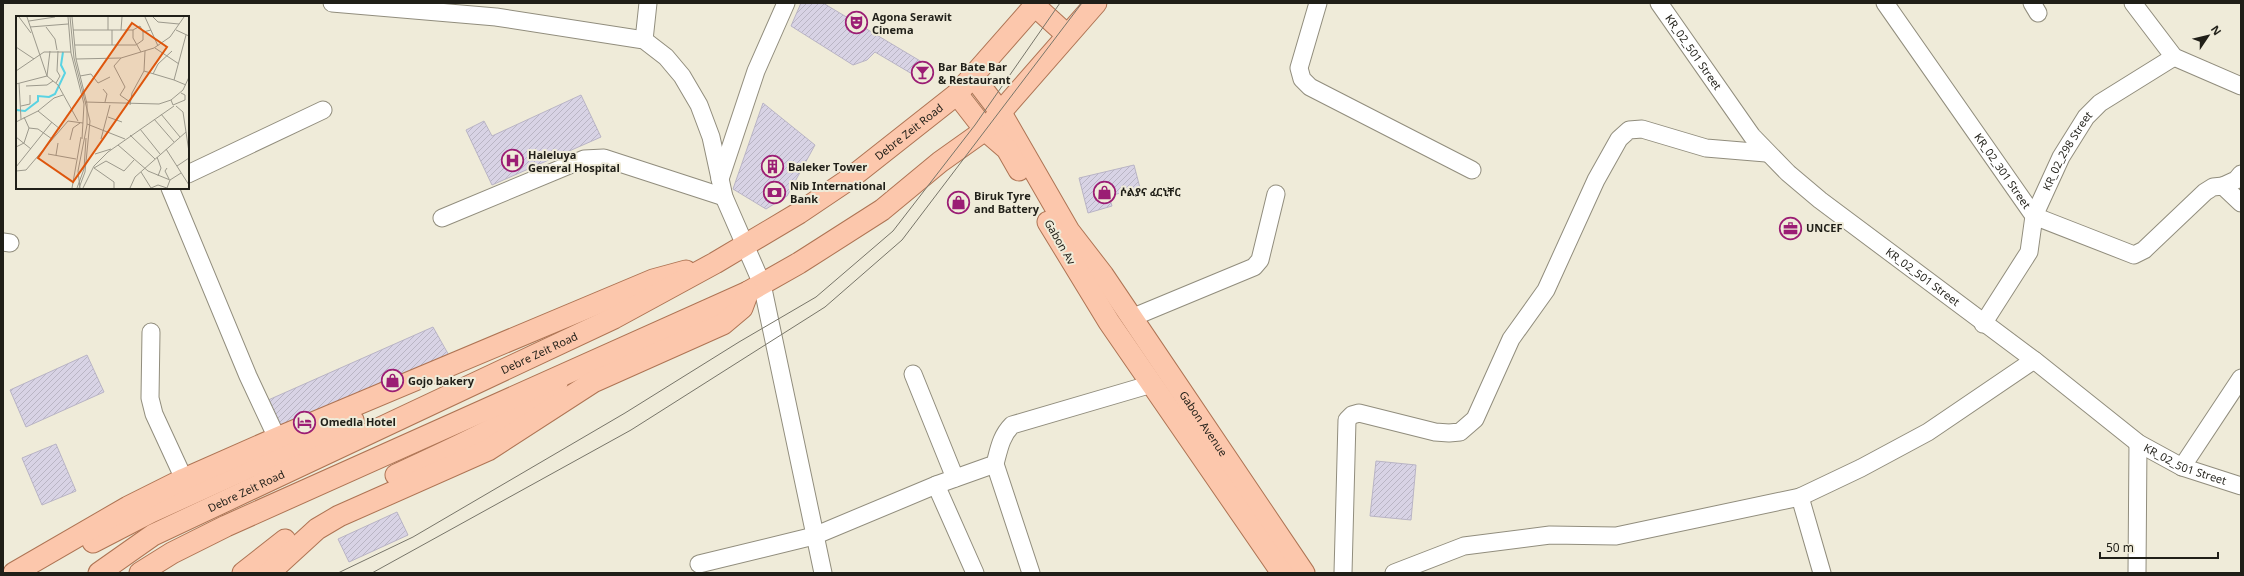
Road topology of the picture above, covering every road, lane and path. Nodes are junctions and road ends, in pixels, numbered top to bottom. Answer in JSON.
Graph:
{"nodes":[{"id":1,"x":332,"y":3,"type":"edge"},
{"id":2,"x":648,"y":3,"type":"edge"},
{"id":3,"x":786,"y":3,"type":"edge"},
{"id":4,"x":1096,"y":3,"type":"edge"},
{"id":5,"x":1318,"y":3,"type":"edge"},
{"id":6,"x":1659,"y":3,"type":"edge"},
{"id":7,"x":1885,"y":3,"type":"edge"},
{"id":8,"x":2133,"y":3,"type":"edge"},
{"id":9,"x":1036,"y":4,"type":"edge"},
{"id":10,"x":497,"y":10,"type":"edge"},
{"id":11,"x":1067,"y":35,"type":"junction"},
{"id":12,"x":644,"y":40,"type":"junction"},
{"id":13,"x":2174,"y":57,"type":"junction"},
{"id":14,"x":972,"y":75,"type":"junction"},
{"id":15,"x":2241,"y":86,"type":"edge"},
{"id":16,"x":957,"y":94,"type":"junction"},
{"id":17,"x":323,"y":110,"type":"dead end"},
{"id":18,"x":1001,"y":113,"type":"junction"},
{"id":19,"x":985,"y":130,"type":"junction"},
{"id":20,"x":1766,"y":153,"type":"junction"},
{"id":21,"x":1472,"y":170,"type":"dead end"},
{"id":22,"x":189,"y":174,"type":"edge"},
{"id":23,"x":2241,"y":174,"type":"edge"},
{"id":24,"x":720,"y":180,"type":"junction"},
{"id":25,"x":2223,"y":186,"type":"junction"},
{"id":26,"x":170,"y":189,"type":"edge"},
{"id":27,"x":1276,"y":194,"type":"dead end"},
{"id":28,"x":724,"y":197,"type":"junction"},
{"id":29,"x":2241,"y":203,"type":"edge"},
{"id":30,"x":2034,"y":216,"type":"junction"},
{"id":31,"x":442,"y":218,"type":"dead end"},
{"id":32,"x":744,"y":246,"type":"junction"},
{"id":33,"x":715,"y":263,"type":"junction"},
{"id":34,"x":1103,"y":275,"type":"joint"},
{"id":35,"x":755,"y":288,"type":"junction"},
{"id":36,"x":1131,"y":318,"type":"junction"},
{"id":37,"x":1983,"y":324,"type":"junction"},
{"id":38,"x":151,"y":332,"type":"dead end"},
{"id":39,"x":1118,"y":335,"type":"joint"},
{"id":40,"x":565,"y":342,"type":"junction"},
{"id":41,"x":2034,"y":360,"type":"junction"},
{"id":42,"x":564,"y":372,"type":"junction"},
{"id":43,"x":913,"y":374,"type":"dead end"},
{"id":44,"x":2241,"y":378,"type":"edge"},
{"id":45,"x":1152,"y":384,"type":"junction"},
{"id":46,"x":277,"y":438,"type":"junction"},
{"id":47,"x":2138,"y":442,"type":"junction"},
{"id":48,"x":995,"y":464,"type":"junction"},
{"id":49,"x":2182,"y":467,"type":"junction"},
{"id":50,"x":955,"y":478,"type":"junction"},
{"id":51,"x":184,"y":479,"type":"junction"},
{"id":52,"x":936,"y":485,"type":"junction"},
{"id":53,"x":2241,"y":486,"type":"edge"},
{"id":54,"x":1800,"y":497,"type":"junction"},
{"id":55,"x":814,"y":536,"type":"junction"},
{"id":56,"x":698,"y":564,"type":"dead end"},
{"id":57,"x":14,"y":573,"type":"edge"},
{"id":58,"x":40,"y":573,"type":"edge"},
{"id":59,"x":99,"y":573,"type":"edge"},
{"id":60,"x":140,"y":573,"type":"edge"},
{"id":61,"x":243,"y":573,"type":"edge"},
{"id":62,"x":269,"y":573,"type":"edge"},
{"id":63,"x":823,"y":573,"type":"edge"},
{"id":64,"x":975,"y":573,"type":"edge"},
{"id":65,"x":1031,"y":573,"type":"edge"},
{"id":66,"x":1282,"y":573,"type":"edge"},
{"id":67,"x":1304,"y":573,"type":"edge"},
{"id":68,"x":1342,"y":573,"type":"edge"},
{"id":69,"x":1394,"y":573,"type":"edge"},
{"id":70,"x":1822,"y":573,"type":"edge"},
{"id":71,"x":2137,"y":573,"type":"edge"}],
"edges":[{"from":1,"to":10,"type":"street"},
{"from":2,"to":12,"type":"street"},
{"from":3,"to":24,"type":"street"},
{"from":4,"to":11,"type":"main road"},
{"from":5,"to":21,"type":"street"},
{"from":6,"to":20,"type":"street","name":"KR_02_501 Street"},
{"from":7,"to":30,"type":"street","name":"KR_02_301 Street"},
{"from":8,"to":13,"type":"street"},
{"from":9,"to":11,"type":"main road"},
{"from":9,"to":14,"type":"main road","name":"Debre Zeit Road"},
{"from":10,"to":12,"type":"street"},
{"from":11,"to":18,"type":"main road"},
{"from":12,"to":24,"type":"street"},
{"from":13,"to":15,"type":"street"},
{"from":13,"to":30,"type":"street","name":"KR_02_298 Street"},
{"from":14,"to":16,"type":"main road","name":"Debre Zeit Road"},
{"from":14,"to":18,"type":"main road","name":"Gabon Av"},
{"from":16,"to":19,"type":"main road","name":"Gabon Av"},
{"from":16,"to":32,"type":"main road","name":"Debre Zeit Road"},
{"from":17,"to":22,"type":"street"},
{"from":18,"to":19,"type":"main road"},
{"from":18,"to":34,"type":"main road","name":"Gabon Av"},
{"from":19,"to":35,"type":"main road"},
{"from":19,"to":39,"type":"main road","name":"Gabon Av"},
{"from":20,"to":37,"type":"street","name":"KR_02_501 Street"},
{"from":20,"to":68,"type":"street"},
{"from":23,"to":25,"type":"street"},
{"from":24,"to":28,"type":"street"},
{"from":25,"to":29,"type":"street"},
{"from":25,"to":30,"type":"street","name":"KR_02_301 Street"},
{"from":26,"to":46,"type":"street"},
{"from":27,"to":36,"type":"street"},
{"from":28,"to":31,"type":"street"},
{"from":28,"to":32,"type":"street"},
{"from":30,"to":37,"type":"street","name":"KR_02_298 Street"},
{"from":32,"to":33,"type":"main road","name":"Debre Zeit Road"},
{"from":32,"to":35,"type":"street"},
{"from":33,"to":40,"type":"main road","name":"Debre Zeit Road"},
{"from":33,"to":46,"type":"main road"},
{"from":34,"to":36,"type":"main road","name":"Gabon Avenue"},
{"from":35,"to":42,"type":"main road"},
{"from":35,"to":55,"type":"street"},
{"from":35,"to":62,"type":"main road"},
{"from":36,"to":67,"type":"main road","name":"Gabon Avenue"},
{"from":37,"to":41,"type":"street","name":"KR_02_501 Street"},
{"from":38,"to":51,"type":"street"},
{"from":39,"to":45,"type":"main road","name":"Gabon Avenue"},
{"from":40,"to":58,"type":"main road"},
{"from":40,"to":59,"type":"main road","name":"Debre Zeit Road"},
{"from":41,"to":47,"type":"street","name":"KR_02_501 Street"},
{"from":41,"to":54,"type":"street"},
{"from":42,"to":60,"type":"main road"},
{"from":42,"to":61,"type":"main road"},
{"from":43,"to":50,"type":"street"},
{"from":44,"to":49,"type":"street"},
{"from":45,"to":48,"type":"street"},
{"from":45,"to":66,"type":"main road","name":"Gabon Avenue"},
{"from":46,"to":51,"type":"main road"},
{"from":47,"to":49,"type":"street","name":"KR_02_501 Street"},
{"from":47,"to":71,"type":"street"},
{"from":48,"to":50,"type":"street"},
{"from":48,"to":65,"type":"street"},
{"from":49,"to":53,"type":"street","name":"KR_02_501 Street"},
{"from":50,"to":52,"type":"street"},
{"from":51,"to":57,"type":"main road"},
{"from":52,"to":55,"type":"street"},
{"from":52,"to":64,"type":"street"},
{"from":54,"to":69,"type":"street"},
{"from":54,"to":70,"type":"street"},
{"from":55,"to":56,"type":"street"},
{"from":55,"to":63,"type":"street"}]}
